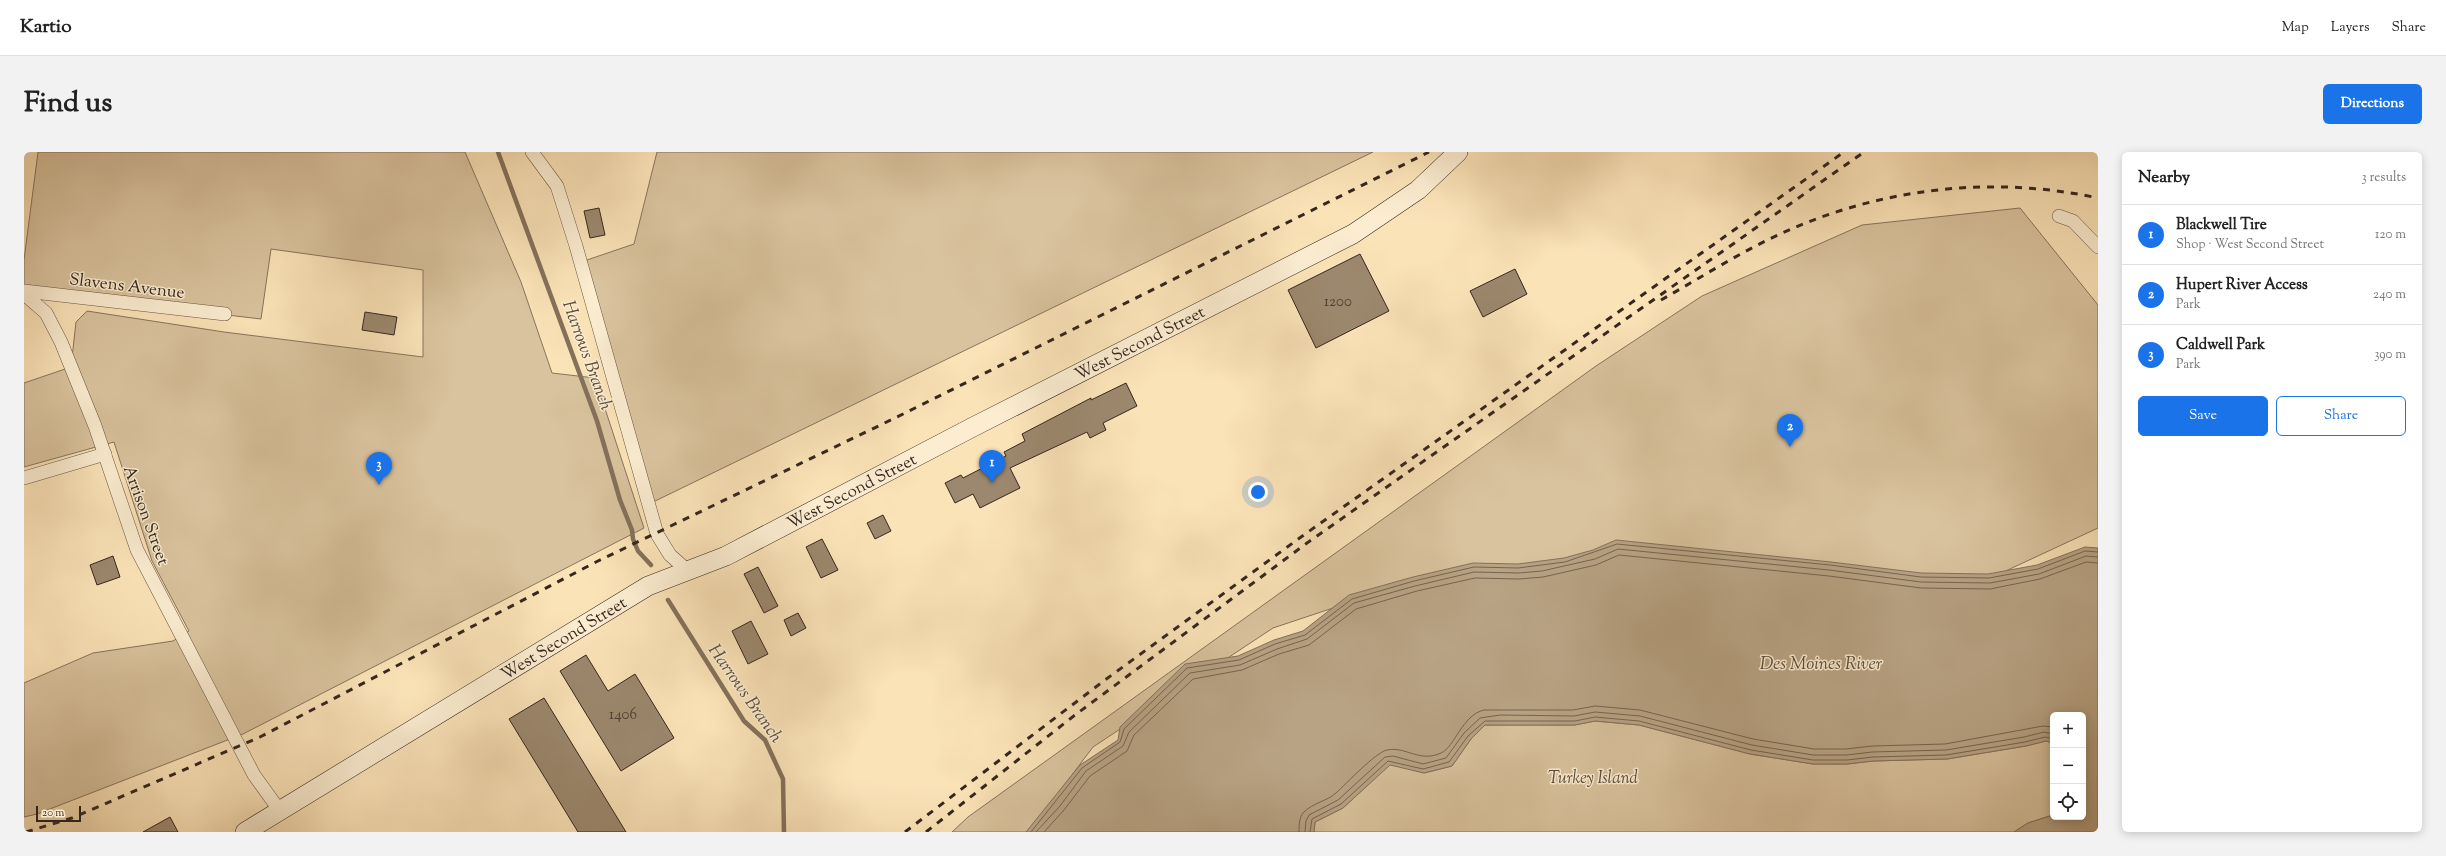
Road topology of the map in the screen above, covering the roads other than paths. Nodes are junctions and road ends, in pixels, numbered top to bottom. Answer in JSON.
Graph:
{"nodes":[{"id":1,"x":532,"y":152,"type":"edge"},
{"id":2,"x":1458,"y":152,"type":"edge"},
{"id":3,"x":2059,"y":216,"type":"dead end"},
{"id":4,"x":2098,"y":247,"type":"edge"},
{"id":5,"x":24,"y":292,"type":"edge"},
{"id":6,"x":225,"y":314,"type":"dead end"},
{"id":7,"x":105,"y":454,"type":"junction"},
{"id":8,"x":24,"y":478,"type":"edge"},
{"id":9,"x":688,"y":571,"type":"junction"},
{"id":10,"x":280,"y":811,"type":"junction"},
{"id":11,"x":245,"y":832,"type":"edge"}],
"edges":[{"from":1,"to":9,"type":"street"},
{"from":2,"to":9,"type":"main road","name":"West Second Street"},
{"from":3,"to":4,"type":"street"},
{"from":5,"to":6,"type":"street","name":"Slavens Avenue"},
{"from":5,"to":7,"type":"street","name":"Arrison Street"},
{"from":7,"to":8,"type":"street"},
{"from":7,"to":10,"type":"street","name":"Arrison Street"},
{"from":9,"to":10,"type":"main road","name":"West Second Street"},
{"from":10,"to":11,"type":"main road","name":"West Second Street"}]}
